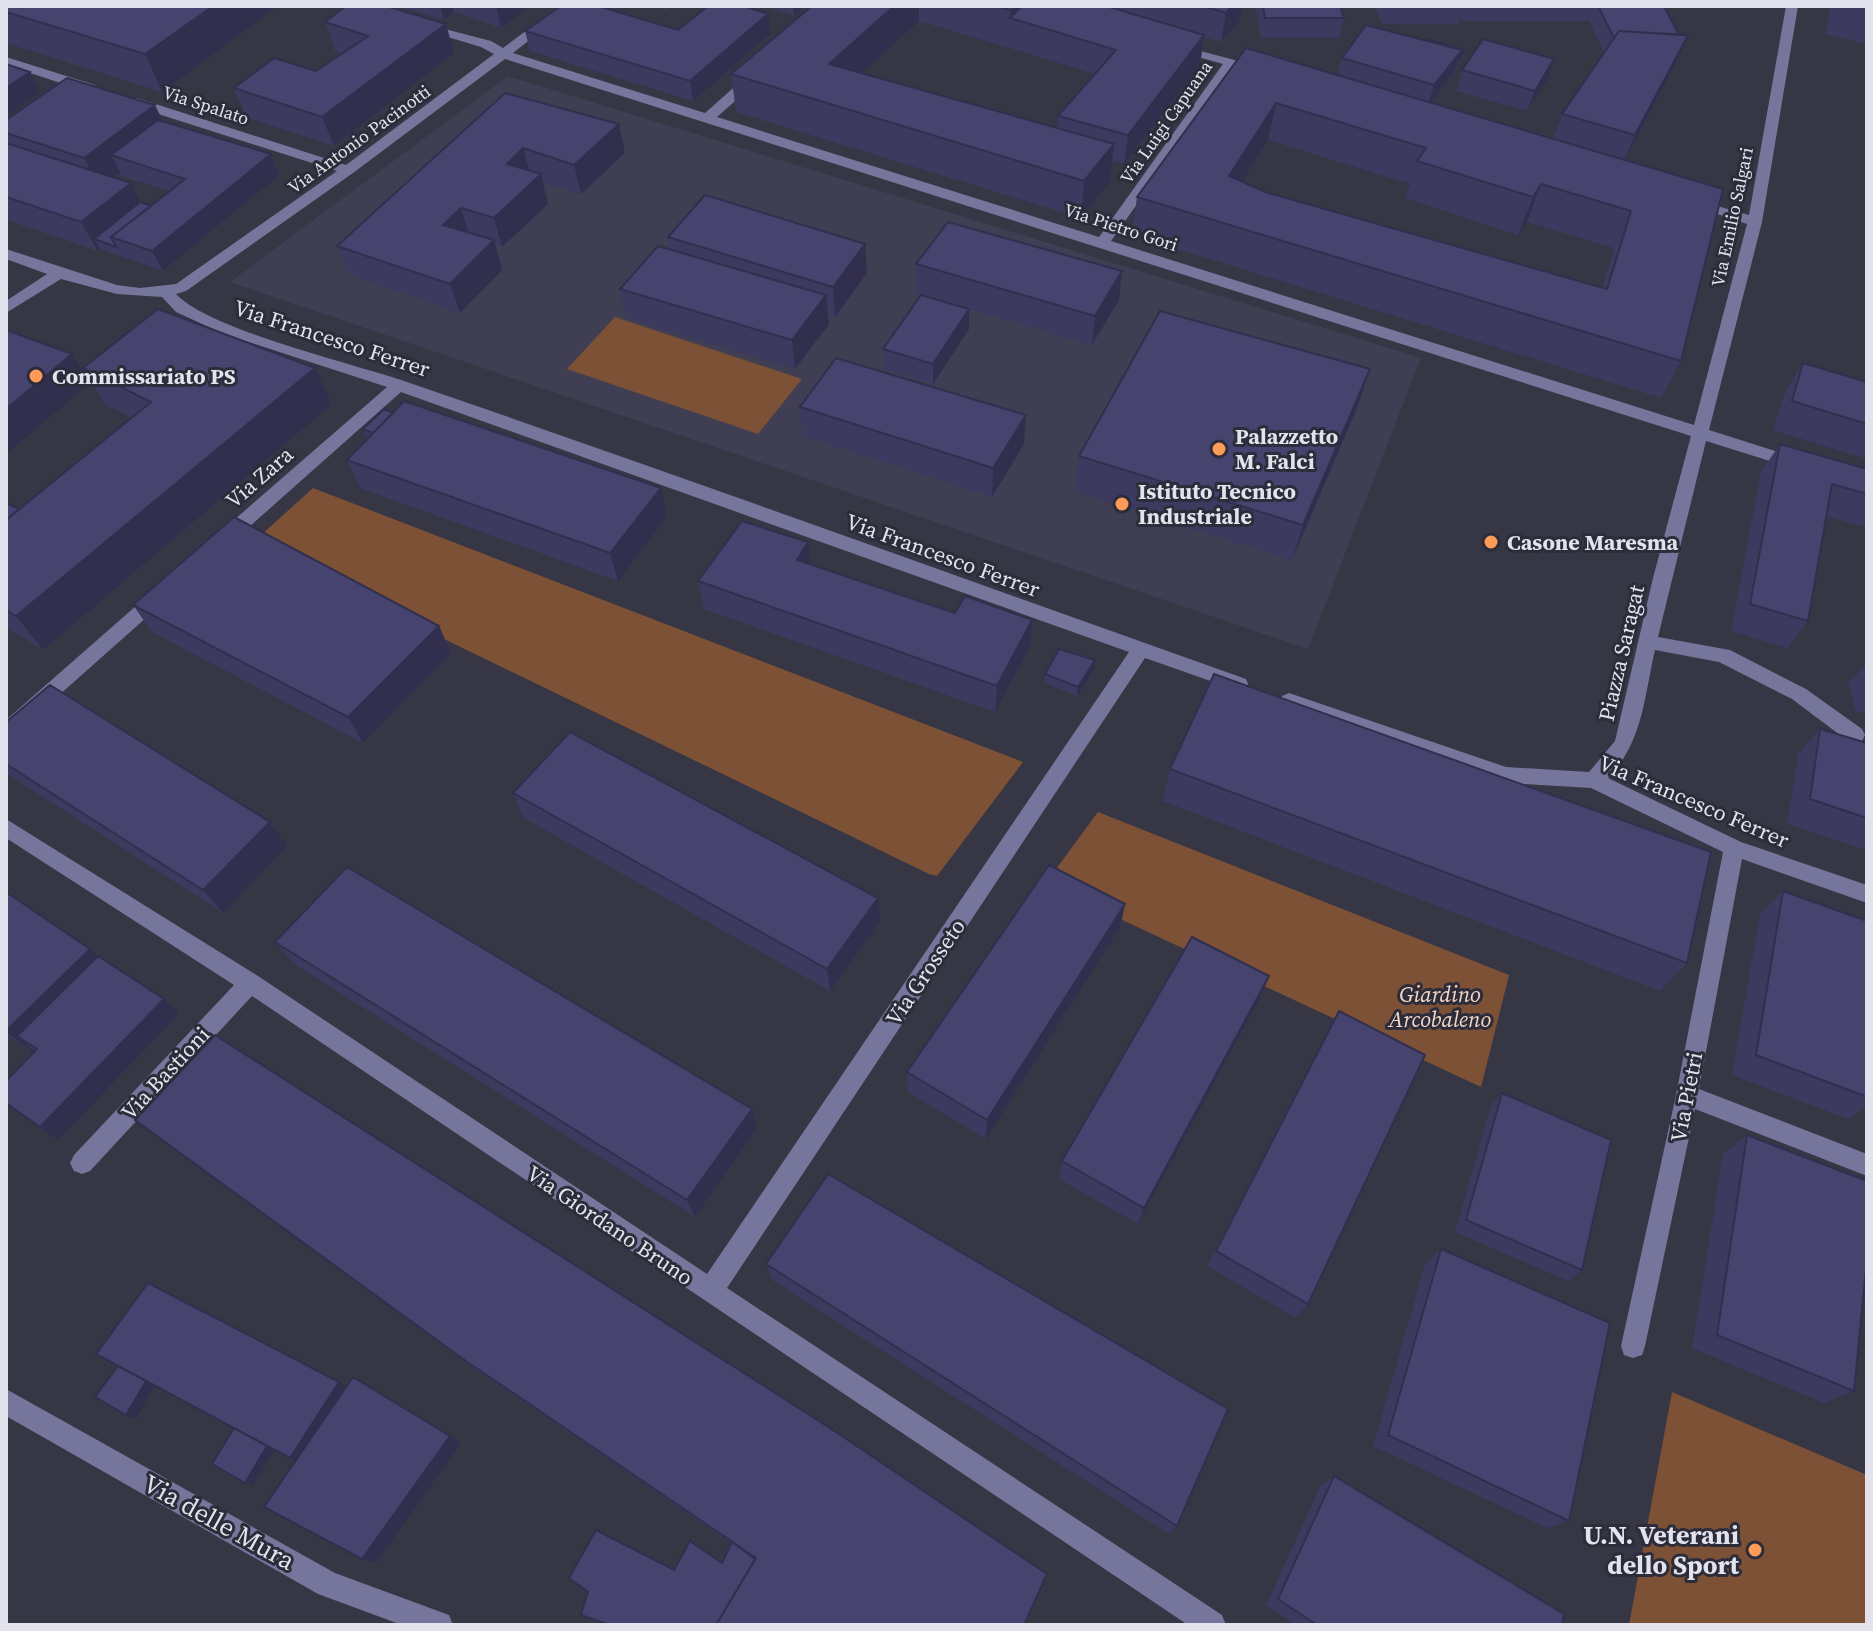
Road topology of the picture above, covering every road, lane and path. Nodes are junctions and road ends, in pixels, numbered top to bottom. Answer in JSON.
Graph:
{"nodes":[{"id":1,"x":567,"y":6,"type":"edge"},
{"id":2,"x":1792,"y":6,"type":"edge"},
{"id":3,"x":404,"y":19,"type":"edge"},
{"id":4,"x":1159,"y":41,"type":"edge"},
{"id":5,"x":504,"y":54,"type":"junction"},
{"id":6,"x":6,"y":61,"type":"edge"},
{"id":7,"x":1231,"y":62,"type":"junction"},
{"id":8,"x":765,"y":67,"type":"edge"},
{"id":9,"x":1275,"y":76,"type":"edge"},
{"id":10,"x":102,"y":91,"type":"edge"},
{"id":11,"x":116,"y":96,"type":"edge"},
{"id":12,"x":706,"y":119,"type":"junction"},
{"id":13,"x":348,"y":170,"type":"junction"},
{"id":14,"x":1674,"y":197,"type":"edge"},
{"id":15,"x":1755,"y":222,"type":"junction"},
{"id":16,"x":1103,"y":242,"type":"junction"},
{"id":17,"x":6,"y":254,"type":"edge"},
{"id":18,"x":60,"y":272,"type":"junction"},
{"id":19,"x":167,"y":293,"type":"junction"},
{"id":20,"x":6,"y":308,"type":"edge"},
{"id":21,"x":399,"y":385,"type":"junction"},
{"id":22,"x":1700,"y":433,"type":"junction"},
{"id":23,"x":1809,"y":468,"type":"edge"},
{"id":24,"x":209,"y":553,"type":"edge"},
{"id":25,"x":174,"y":584,"type":"edge"},
{"id":26,"x":1648,"y":642,"type":"junction"},
{"id":27,"x":1140,"y":651,"type":"junction"},
{"id":28,"x":6,"y":731,"type":"edge"},
{"id":29,"x":1855,"y":735,"type":"dead end"},
{"id":30,"x":1593,"y":780,"type":"junction"},
{"id":31,"x":6,"y":827,"type":"edge"},
{"id":32,"x":1734,"y":848,"type":"junction"},
{"id":33,"x":1867,"y":894,"type":"edge"},
{"id":34,"x":250,"y":983,"type":"junction"},
{"id":35,"x":1687,"y":1095,"type":"junction"},
{"id":36,"x":82,"y":1163,"type":"dead end"},
{"id":37,"x":1867,"y":1165,"type":"edge"},
{"id":38,"x":710,"y":1292,"type":"junction"},
{"id":39,"x":1633,"y":1346,"type":"dead end"},
{"id":40,"x":6,"y":1402,"type":"edge"},
{"id":41,"x":439,"y":1625,"type":"edge"},
{"id":42,"x":1212,"y":1625,"type":"edge"}],
"edges":[{"from":1,"to":5,"type":"street","name":"Via Antonio Pacinotti"},
{"from":2,"to":15,"type":"street","name":"Via Emilio Salgari"},
{"from":3,"to":5,"type":"street","name":"Via Pietro Gori"},
{"from":4,"to":7,"type":"street"},
{"from":5,"to":12,"type":"street","name":"Via Pietro Gori"},
{"from":5,"to":13,"type":"street","name":"Via Antonio Pacinotti"},
{"from":6,"to":10,"type":"street"},
{"from":7,"to":9,"type":"street"},
{"from":7,"to":16,"type":"street","name":"Via Luigi Capuana"},
{"from":8,"to":12,"type":"street"},
{"from":11,"to":13,"type":"street","name":"Via Spalato"},
{"from":12,"to":16,"type":"street","name":"Via Pietro Gori"},
{"from":13,"to":19,"type":"street","name":"Via Antonio Pacinotti"},
{"from":14,"to":15,"type":"street"},
{"from":15,"to":22,"type":"street","name":"Via Emilio Salgari"},
{"from":16,"to":22,"type":"street","name":"Via Pietro Gori"},
{"from":17,"to":18,"type":"street"},
{"from":18,"to":19,"type":"street"},
{"from":18,"to":20,"type":"street"},
{"from":19,"to":21,"type":"street","name":"Via Francesco Ferrer"},
{"from":21,"to":24,"type":"street","name":"Via Zara"},
{"from":21,"to":27,"type":"street","name":"Via Francesco Ferrer"},
{"from":22,"to":23,"type":"street","name":"Via Pietro Gori"},
{"from":22,"to":26,"type":"street","name":"Piazza Saragat"},
{"from":25,"to":28,"type":"street"},
{"from":26,"to":29,"type":"street"},
{"from":26,"to":30,"type":"street","name":"Piazza Saragat"},
{"from":27,"to":30,"type":"street","name":"Via Francesco Ferrer"},
{"from":27,"to":38,"type":"street","name":"Via Grosseto"},
{"from":30,"to":32,"type":"street","name":"Via Francesco Ferrer"},
{"from":31,"to":34,"type":"street","name":"Via Giordano Bruno"},
{"from":32,"to":33,"type":"street","name":"Via Francesco Ferrer"},
{"from":32,"to":35,"type":"street","name":"Via Pietri"},
{"from":34,"to":36,"type":"street","name":"Via Bastioni"},
{"from":34,"to":38,"type":"street","name":"Via Giordano Bruno"},
{"from":35,"to":37,"type":"street"},
{"from":35,"to":39,"type":"street","name":"Via Pietri"},
{"from":38,"to":42,"type":"street","name":"Via Giordano Bruno"},
{"from":40,"to":41,"type":"street","name":"Via delle Mura"}]}
